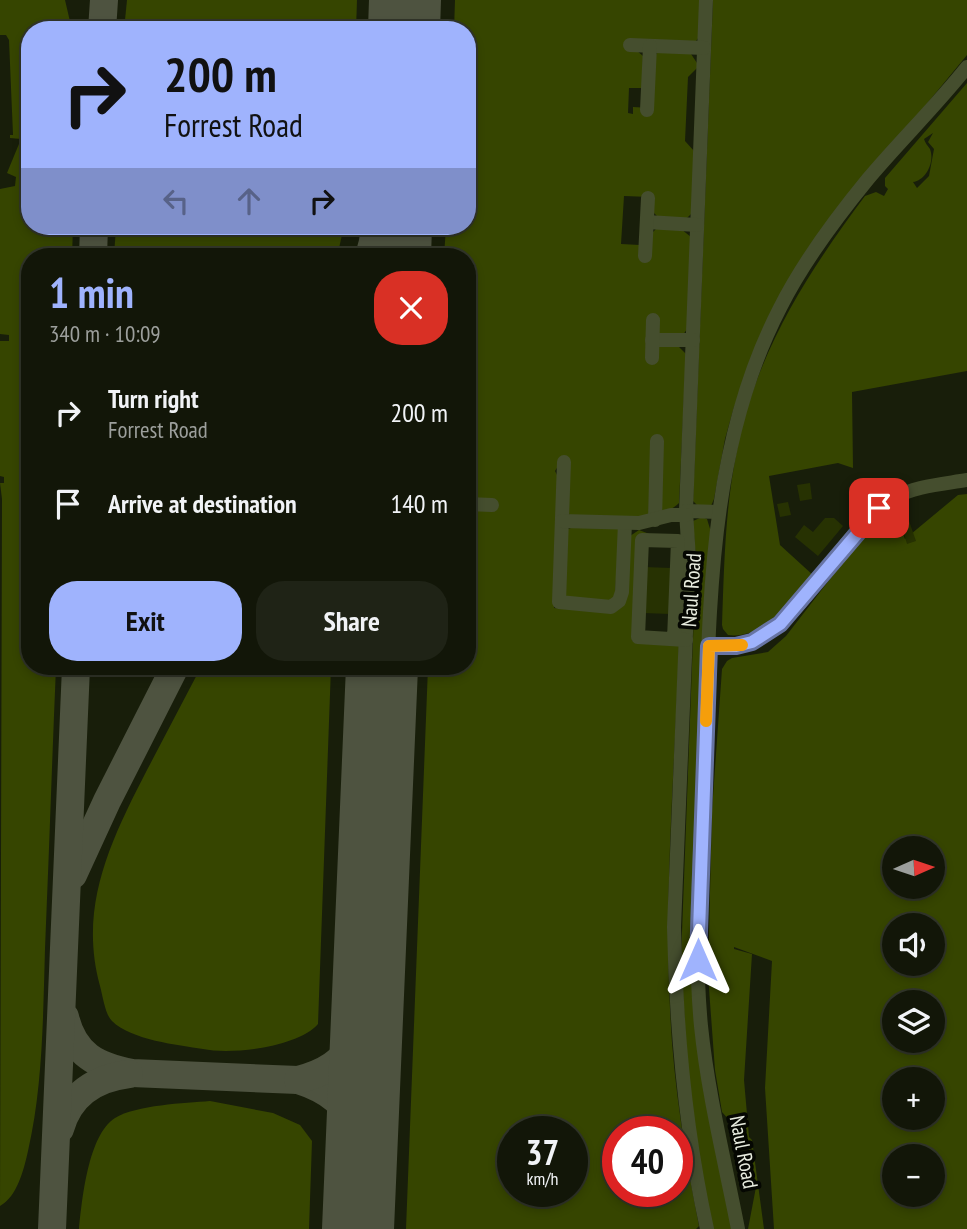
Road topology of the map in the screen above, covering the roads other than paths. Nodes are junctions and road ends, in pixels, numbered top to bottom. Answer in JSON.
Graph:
{"nodes":[{"id":1,"x":706,"y":0,"type":"edge"},
{"id":2,"x":630,"y":45,"type":"dead end"},
{"id":3,"x":650,"y":46,"type":"junction"},
{"id":4,"x":704,"y":48,"type":"junction"},
{"id":5,"x":967,"y":67,"type":"edge"},
{"id":6,"x":648,"y":110,"type":"dead end"},
{"id":7,"x":648,"y":198,"type":"dead end"},
{"id":8,"x":647,"y":222,"type":"junction"},
{"id":9,"x":697,"y":225,"type":"junction"},
{"id":10,"x":645,"y":256,"type":"dead end"},
{"id":11,"x":653,"y":320,"type":"dead end"},
{"id":12,"x":652,"y":340,"type":"junction"},
{"id":13,"x":693,"y":340,"type":"junction"},
{"id":14,"x":652,"y":358,"type":"dead end"},
{"id":15,"x":657,"y":440,"type":"dead end"},
{"id":16,"x":564,"y":462,"type":"dead end"},
{"id":17,"x":967,"y":480,"type":"edge"},
{"id":18,"x":476,"y":504,"type":"edge"},
{"id":19,"x":492,"y":505,"type":"dead end"},
{"id":20,"x":719,"y":512,"type":"junction"},
{"id":21,"x":686,"y":513,"type":"junction"},
{"id":22,"x":655,"y":520,"type":"junction"},
{"id":23,"x":562,"y":521,"type":"junction"},
{"id":24,"x":625,"y":523,"type":"junction"},
{"id":25,"x":680,"y":639,"type":"junction"},
{"id":26,"x":709,"y":646,"type":"junction"},
{"id":27,"x":707,"y":1229,"type":"edge"},
{"id":28,"x":738,"y":1229,"type":"edge"}],
"edges":[{"from":1,"to":4,"type":"street"},
{"from":2,"to":3,"type":"street"},
{"from":3,"to":4,"type":"street"},
{"from":3,"to":6,"type":"street"},
{"from":4,"to":9,"type":"street"},
{"from":5,"to":20,"type":"street","name":"Naul Road"},
{"from":7,"to":8,"type":"street"},
{"from":8,"to":9,"type":"street"},
{"from":8,"to":10,"type":"street"},
{"from":9,"to":13,"type":"street"},
{"from":11,"to":12,"type":"street"},
{"from":12,"to":13,"type":"street"},
{"from":12,"to":14,"type":"street"},
{"from":13,"to":21,"type":"street"},
{"from":15,"to":22,"type":"street"},
{"from":16,"to":23,"type":"street"},
{"from":17,"to":26,"type":"street"},
{"from":18,"to":19,"type":"street"},
{"from":20,"to":21,"type":"street"},
{"from":20,"to":26,"type":"street","name":"Naul Road"},
{"from":21,"to":22,"type":"street"},
{"from":21,"to":25,"type":"street"},
{"from":22,"to":24,"type":"street"},
{"from":23,"to":24,"type":"street"},
{"from":23,"to":24,"type":"street"},
{"from":25,"to":25,"type":"street"},
{"from":25,"to":27,"type":"street"},
{"from":26,"to":28,"type":"street","name":"Naul Road"}]}
